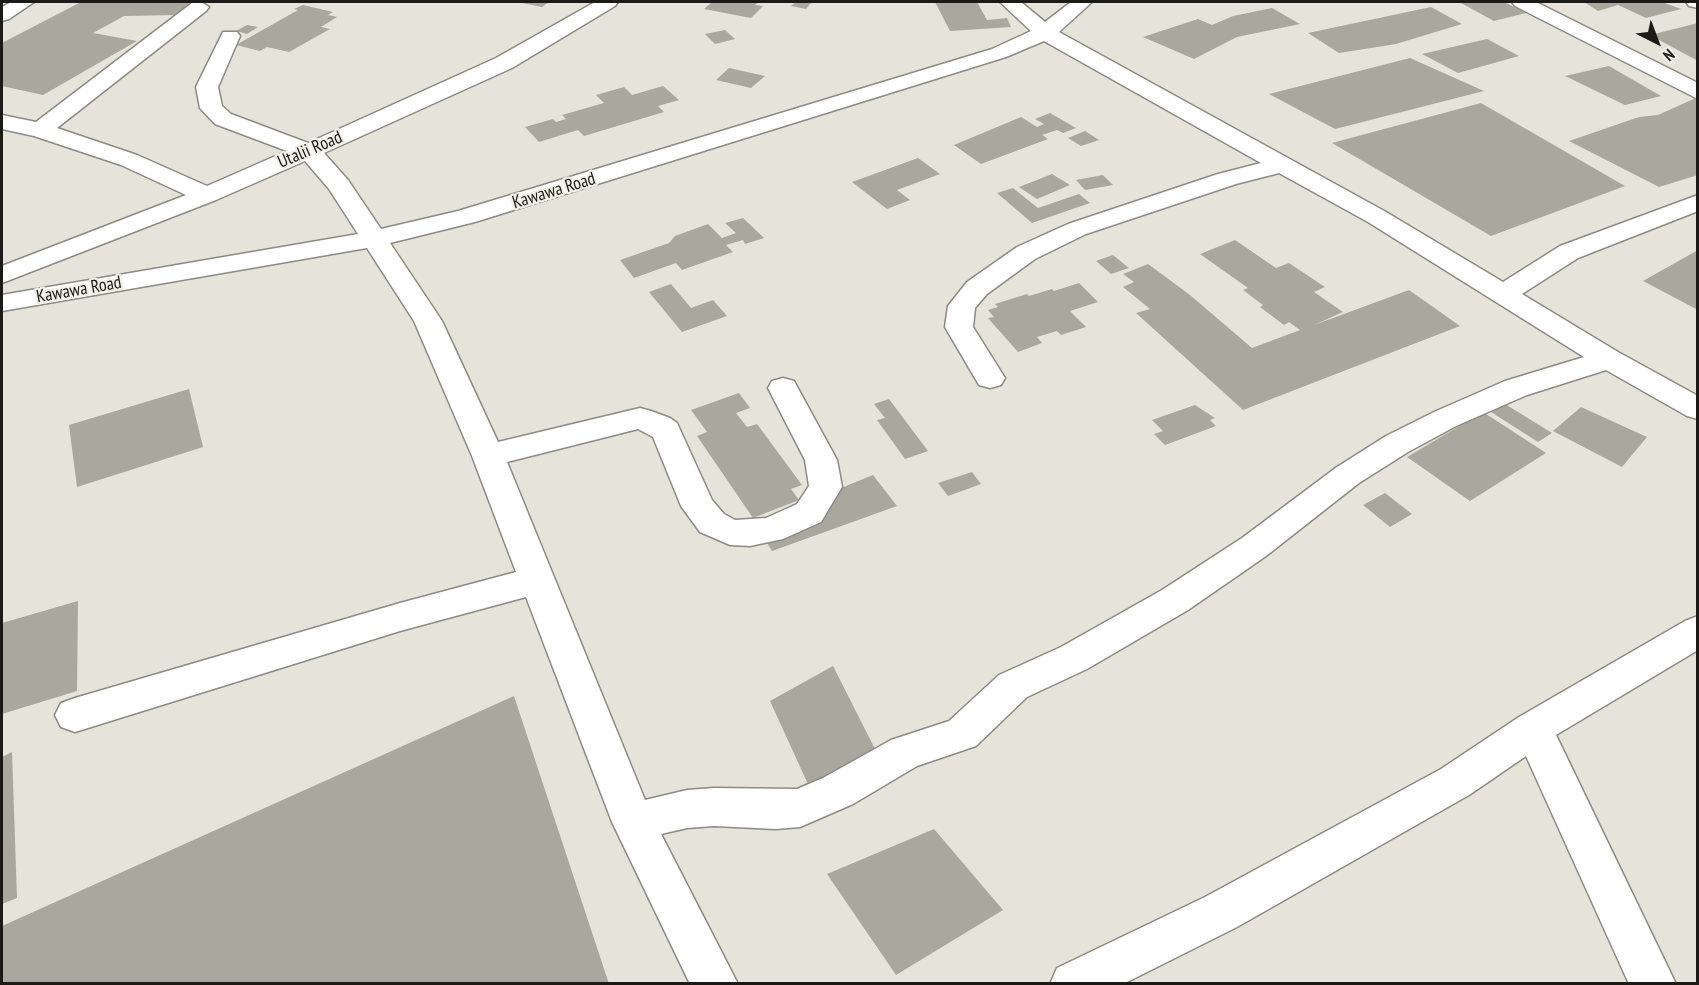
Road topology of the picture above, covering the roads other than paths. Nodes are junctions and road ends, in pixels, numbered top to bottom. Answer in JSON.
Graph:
{"nodes":[{"id":1,"x":24,"y":2,"type":"edge"},
{"id":2,"x":608,"y":2,"type":"edge"},
{"id":3,"x":1010,"y":2,"type":"edge"},
{"id":4,"x":1082,"y":2,"type":"edge"},
{"id":5,"x":1522,"y":2,"type":"edge"},
{"id":6,"x":199,"y":8,"type":"dead end"},
{"id":7,"x":2,"y":15,"type":"edge"},
{"id":8,"x":1045,"y":33,"type":"junction"},
{"id":9,"x":230,"y":36,"type":"dead end"},
{"id":10,"x":1698,"y":92,"type":"edge"},
{"id":11,"x":2,"y":122,"type":"edge"},
{"id":12,"x":40,"y":130,"type":"junction"},
{"id":13,"x":308,"y":151,"type":"junction"},
{"id":14,"x":1280,"y":165,"type":"junction"},
{"id":15,"x":207,"y":195,"type":"junction"},
{"id":16,"x":1698,"y":202,"type":"edge"},
{"id":17,"x":375,"y":239,"type":"junction"},
{"id":18,"x":2,"y":275,"type":"edge"},
{"id":19,"x":1503,"y":294,"type":"junction"},
{"id":20,"x":2,"y":303,"type":"edge"},
{"id":21,"x":1608,"y":359,"type":"junction"},
{"id":22,"x":990,"y":378,"type":"dead end"},
{"id":23,"x":783,"y":388,"type":"dead end"},
{"id":24,"x":1698,"y":409,"type":"edge"},
{"id":25,"x":488,"y":456,"type":"junction"},
{"id":26,"x":537,"y":580,"type":"junction"},
{"id":27,"x":1698,"y":631,"type":"edge"},
{"id":28,"x":75,"y":715,"type":"dead end"},
{"id":29,"x":1533,"y":729,"type":"junction"},
{"id":30,"x":633,"y":822,"type":"junction"},
{"id":31,"x":715,"y":984,"type":"edge"},
{"id":32,"x":1073,"y":984,"type":"edge"},
{"id":33,"x":1653,"y":984,"type":"edge"}],
"edges":[{"from":1,"to":7,"type":"street"},
{"from":2,"to":13,"type":"street","name":"Utalii Road"},
{"from":3,"to":8,"type":"street"},
{"from":4,"to":8,"type":"street","name":"Kawawa Road"},
{"from":5,"to":10,"type":"street"},
{"from":6,"to":12,"type":"street"},
{"from":8,"to":14,"type":"street"},
{"from":8,"to":17,"type":"street","name":"Kawawa Road"},
{"from":9,"to":13,"type":"street"},
{"from":11,"to":12,"type":"street"},
{"from":12,"to":15,"type":"street"},
{"from":13,"to":15,"type":"street","name":"Utalii Road"},
{"from":13,"to":17,"type":"street"},
{"from":14,"to":19,"type":"street"},
{"from":14,"to":22,"type":"street"},
{"from":15,"to":18,"type":"street","name":"Utalii Road"},
{"from":16,"to":19,"type":"street"},
{"from":17,"to":20,"type":"street","name":"Kawawa Road"},
{"from":17,"to":25,"type":"street"},
{"from":19,"to":21,"type":"street"},
{"from":21,"to":24,"type":"street"},
{"from":21,"to":30,"type":"street"},
{"from":23,"to":25,"type":"street"},
{"from":25,"to":26,"type":"street"},
{"from":26,"to":28,"type":"street"},
{"from":26,"to":30,"type":"street"},
{"from":27,"to":29,"type":"street"},
{"from":29,"to":32,"type":"street"},
{"from":29,"to":33,"type":"street"},
{"from":30,"to":31,"type":"street"}]}
